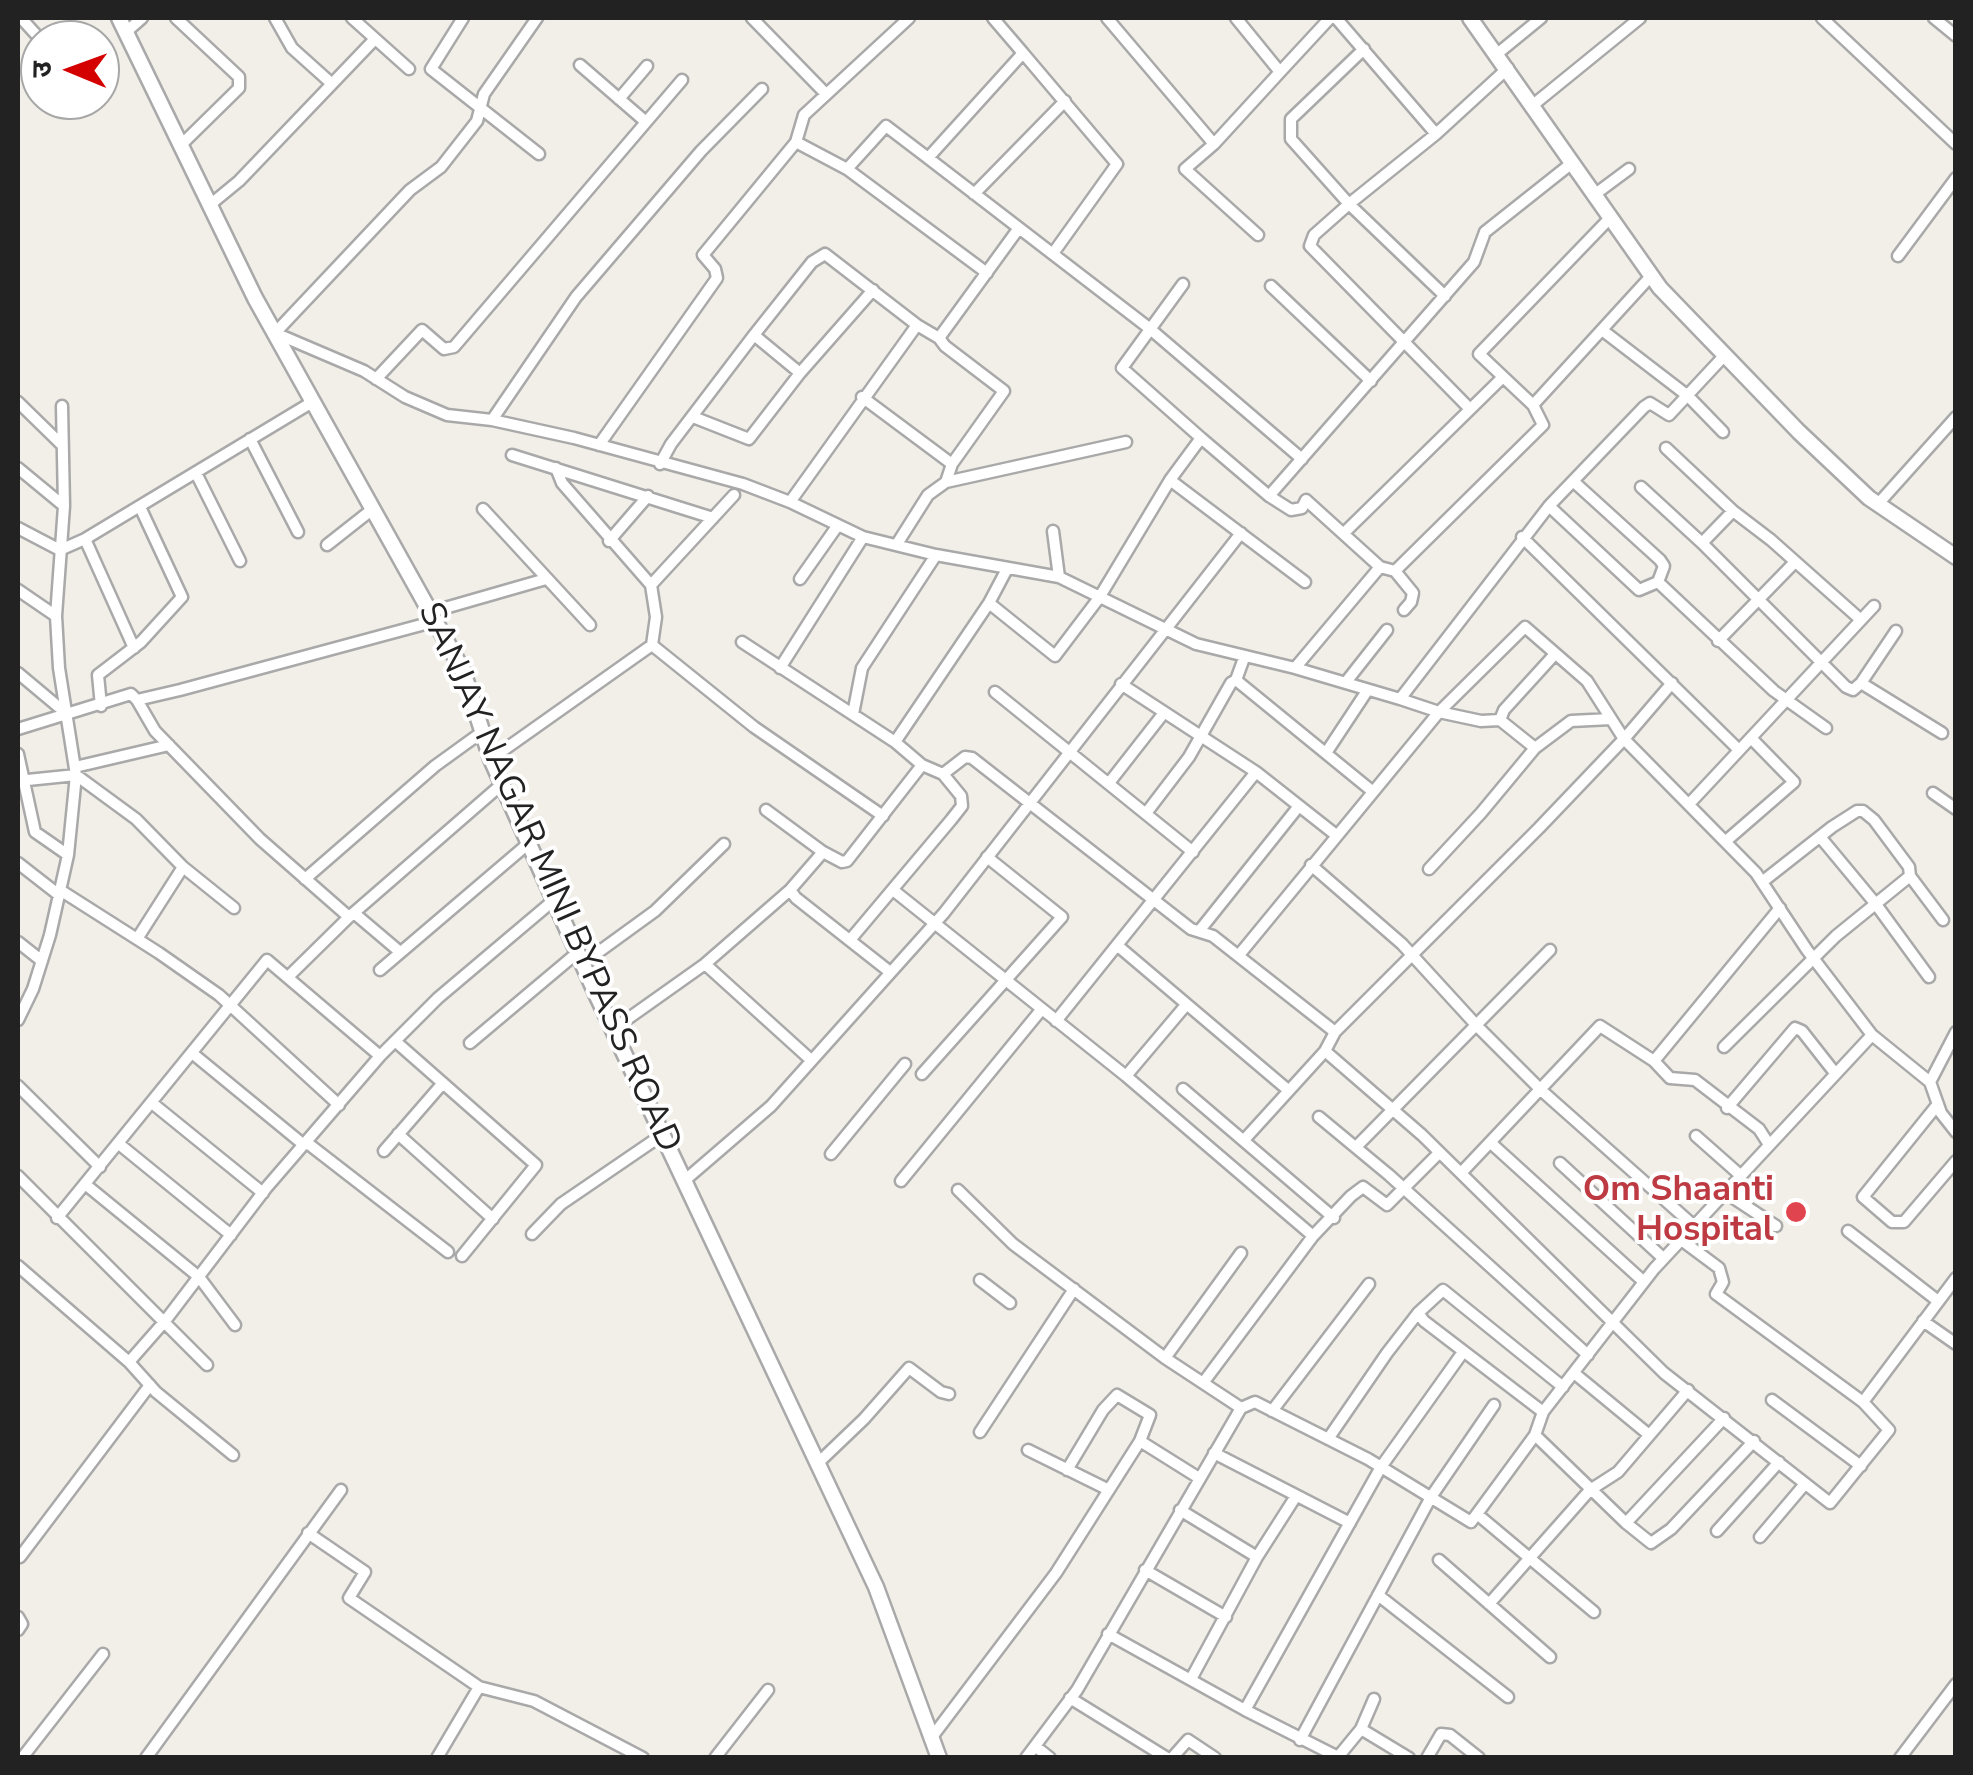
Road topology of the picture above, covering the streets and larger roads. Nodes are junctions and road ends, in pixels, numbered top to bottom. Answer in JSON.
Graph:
{"nodes":[{"id":1,"x":118,"y":18,"type":"edge"},
{"id":2,"x":142,"y":18,"type":"edge"},
{"id":3,"x":176,"y":18,"type":"edge"},
{"id":4,"x":274,"y":18,"type":"edge"},
{"id":5,"x":352,"y":18,"type":"edge"},
{"id":6,"x":446,"y":18,"type":"edge"},
{"id":7,"x":538,"y":18,"type":"edge"},
{"id":8,"x":752,"y":18,"type":"edge"},
{"id":9,"x":909,"y":18,"type":"edge"},
{"id":10,"x":993,"y":18,"type":"edge"},
{"id":11,"x":1107,"y":18,"type":"edge"},
{"id":12,"x":1236,"y":18,"type":"edge"},
{"id":13,"x":1333,"y":18,"type":"edge"},
{"id":14,"x":1470,"y":18,"type":"edge"},
{"id":15,"x":1541,"y":18,"type":"edge"},
{"id":16,"x":1640,"y":18,"type":"edge"},
{"id":17,"x":1822,"y":18,"type":"edge"},
{"id":18,"x":1934,"y":18,"type":"edge"},
{"id":19,"x":460,"y":22,"type":"edge"},
{"id":20,"x":126,"y":32,"type":"junction"},
{"id":21,"x":1956,"y":36,"type":"edge"},
{"id":22,"x":374,"y":40,"type":"junction"},
{"id":23,"x":1364,"y":49,"type":"junction"},
{"id":24,"x":1023,"y":54,"type":"junction"},
{"id":25,"x":1498,"y":54,"type":"junction"},
{"id":26,"x":580,"y":65,"type":"dead end"},
{"id":27,"x":647,"y":66,"type":"dead end"},
{"id":28,"x":1508,"y":68,"type":"junction"},
{"id":29,"x":408,"y":69,"type":"dead end"},
{"id":30,"x":1280,"y":72,"type":"junction"},
{"id":31,"x":682,"y":80,"type":"dead end"},
{"id":32,"x":331,"y":83,"type":"junction"},
{"id":33,"x":762,"y":89,"type":"dead end"},
{"id":34,"x":826,"y":94,"type":"junction"},
{"id":35,"x":619,"y":99,"type":"junction"},
{"id":36,"x":1065,"y":101,"type":"junction"},
{"id":37,"x":1533,"y":105,"type":"junction"},
{"id":38,"x":480,"y":107,"type":"junction"},
{"id":39,"x":646,"y":122,"type":"junction"},
{"id":40,"x":1436,"y":134,"type":"junction"},
{"id":41,"x":796,"y":142,"type":"junction"},
{"id":42,"x":182,"y":144,"type":"junction"},
{"id":43,"x":1214,"y":144,"type":"junction"},
{"id":44,"x":1956,"y":144,"type":"edge"},
{"id":45,"x":540,"y":154,"type":"dead end"},
{"id":46,"x":928,"y":158,"type":"junction"},
{"id":47,"x":1572,"y":164,"type":"junction"},
{"id":48,"x":847,"y":169,"type":"junction"},
{"id":49,"x":1630,"y":169,"type":"dead end"},
{"id":50,"x":1956,"y":178,"type":"edge"},
{"id":51,"x":974,"y":194,"type":"junction"},
{"id":52,"x":1594,"y":196,"type":"junction"},
{"id":53,"x":211,"y":204,"type":"junction"},
{"id":54,"x":1349,"y":204,"type":"junction"},
{"id":55,"x":1610,"y":218,"type":"junction"},
{"id":56,"x":1020,"y":228,"type":"junction"},
{"id":57,"x":1258,"y":235,"type":"dead end"},
{"id":58,"x":1054,"y":252,"type":"junction"},
{"id":59,"x":1898,"y":256,"type":"dead end"},
{"id":60,"x":987,"y":272,"type":"junction"},
{"id":61,"x":1651,"y":276,"type":"junction"},
{"id":62,"x":1182,"y":284,"type":"dead end"},
{"id":63,"x":1271,"y":286,"type":"dead end"},
{"id":64,"x":873,"y":290,"type":"junction"},
{"id":65,"x":1446,"y":296,"type":"junction"},
{"id":66,"x":917,"y":325,"type":"junction"},
{"id":67,"x":1149,"y":328,"type":"junction"},
{"id":68,"x":1602,"y":330,"type":"junction"},
{"id":69,"x":276,"y":333,"type":"junction"},
{"id":70,"x":754,"y":335,"type":"junction"},
{"id":71,"x":940,"y":338,"type":"junction"},
{"id":72,"x":1405,"y":342,"type":"junction"},
{"id":73,"x":1724,"y":356,"type":"junction"},
{"id":74,"x":800,"y":373,"type":"junction"},
{"id":75,"x":1502,"y":378,"type":"junction"},
{"id":76,"x":376,"y":379,"type":"junction"},
{"id":77,"x":1370,"y":381,"type":"junction"},
{"id":78,"x":1688,"y":396,"type":"junction"},
{"id":79,"x":862,"y":398,"type":"junction"},
{"id":80,"x":314,"y":401,"type":"junction"},
{"id":81,"x":18,"y":402,"type":"edge"},
{"id":82,"x":1533,"y":404,"type":"junction"},
{"id":83,"x":62,"y":406,"type":"dead end"},
{"id":84,"x":1468,"y":408,"type":"junction"},
{"id":85,"x":693,"y":416,"type":"junction"},
{"id":86,"x":1956,"y":417,"type":"edge"},
{"id":87,"x":492,"y":420,"type":"junction"},
{"id":88,"x":1722,"y":432,"type":"dead end"},
{"id":89,"x":1201,"y":438,"type":"junction"},
{"id":90,"x":250,"y":440,"type":"junction"},
{"id":91,"x":1126,"y":442,"type":"dead end"},
{"id":92,"x":62,"y":445,"type":"junction"},
{"id":93,"x":600,"y":445,"type":"junction"},
{"id":94,"x":1666,"y":448,"type":"dead end"},
{"id":95,"x":512,"y":455,"type":"dead end"},
{"id":96,"x":1302,"y":459,"type":"junction"},
{"id":97,"x":660,"y":464,"type":"junction"},
{"id":98,"x":952,"y":464,"type":"junction"},
{"id":99,"x":18,"y":468,"type":"edge"},
{"id":100,"x":556,"y":468,"type":"junction"},
{"id":101,"x":196,"y":473,"type":"junction"},
{"id":102,"x":1170,"y":480,"type":"junction"},
{"id":103,"x":1573,"y":481,"type":"junction"},
{"id":104,"x":946,"y":482,"type":"junction"},
{"id":105,"x":1641,"y":487,"type":"dead end"},
{"id":106,"x":734,"y":495,"type":"dead end"},
{"id":107,"x":648,"y":496,"type":"junction"},
{"id":108,"x":1270,"y":496,"type":"junction"},
{"id":109,"x":790,"y":502,"type":"junction"},
{"id":110,"x":1878,"y":504,"type":"junction"},
{"id":111,"x":64,"y":506,"type":"junction"},
{"id":112,"x":1549,"y":506,"type":"junction"},
{"id":113,"x":140,"y":507,"type":"junction"},
{"id":114,"x":374,"y":508,"type":"junction"},
{"id":115,"x":484,"y":510,"type":"dead end"},
{"id":116,"x":1733,"y":511,"type":"junction"},
{"id":117,"x":713,"y":518,"type":"junction"},
{"id":118,"x":838,"y":525,"type":"junction"},
{"id":119,"x":18,"y":528,"type":"edge"},
{"id":120,"x":1054,"y":531,"type":"dead end"},
{"id":121,"x":298,"y":532,"type":"dead end"},
{"id":122,"x":1345,"y":532,"type":"junction"},
{"id":123,"x":1241,"y":533,"type":"junction"},
{"id":124,"x":864,"y":537,"type":"junction"},
{"id":125,"x":1522,"y":538,"type":"junction"},
{"id":126,"x":85,"y":539,"type":"junction"},
{"id":127,"x":609,"y":540,"type":"junction"},
{"id":128,"x":1702,"y":543,"type":"junction"},
{"id":129,"x":897,"y":544,"type":"junction"},
{"id":130,"x":327,"y":546,"type":"dead end"},
{"id":131,"x":60,"y":550,"type":"junction"},
{"id":132,"x":936,"y":554,"type":"junction"},
{"id":133,"x":1956,"y":557,"type":"edge"},
{"id":134,"x":240,"y":560,"type":"dead end"},
{"id":135,"x":1795,"y":562,"type":"junction"},
{"id":136,"x":1380,"y":567,"type":"junction"},
{"id":137,"x":1007,"y":569,"type":"junction"},
{"id":138,"x":1396,"y":571,"type":"junction"},
{"id":139,"x":1059,"y":577,"type":"junction"},
{"id":140,"x":546,"y":579,"type":"junction"},
{"id":141,"x":800,"y":579,"type":"dead end"},
{"id":142,"x":1305,"y":582,"type":"dead end"},
{"id":143,"x":1658,"y":582,"type":"junction"},
{"id":144,"x":651,"y":585,"type":"junction"},
{"id":145,"x":18,"y":590,"type":"edge"},
{"id":146,"x":1099,"y":598,"type":"junction"},
{"id":147,"x":1759,"y":600,"type":"junction"},
{"id":148,"x":989,"y":602,"type":"junction"},
{"id":149,"x":1874,"y":606,"type":"dead end"},
{"id":150,"x":1404,"y":610,"type":"dead end"},
{"id":151,"x":56,"y":616,"type":"junction"},
{"id":152,"x":434,"y":616,"type":"junction"},
{"id":153,"x":1861,"y":620,"type":"junction"},
{"id":154,"x":590,"y":626,"type":"dead end"},
{"id":155,"x":1387,"y":630,"type":"dead end"},
{"id":156,"x":1164,"y":631,"type":"junction"},
{"id":157,"x":1896,"y":632,"type":"dead end"},
{"id":158,"x":1718,"y":641,"type":"junction"},
{"id":159,"x":742,"y":642,"type":"dead end"},
{"id":160,"x":652,"y":646,"type":"junction"},
{"id":161,"x":134,"y":648,"type":"junction"},
{"id":162,"x":1555,"y":654,"type":"junction"},
{"id":163,"x":1244,"y":658,"type":"junction"},
{"id":164,"x":1822,"y":662,"type":"junction"},
{"id":165,"x":780,"y":668,"type":"junction"},
{"id":166,"x":1296,"y":668,"type":"junction"},
{"id":167,"x":18,"y":673,"type":"edge"},
{"id":168,"x":1236,"y":680,"type":"junction"},
{"id":169,"x":1346,"y":682,"type":"junction"},
{"id":170,"x":1672,"y":683,"type":"junction"},
{"id":171,"x":1861,"y":683,"type":"junction"},
{"id":172,"x":1121,"y":684,"type":"junction"},
{"id":173,"x":996,"y":692,"type":"dead end"},
{"id":174,"x":1367,"y":692,"type":"junction"},
{"id":175,"x":1400,"y":699,"type":"junction"},
{"id":176,"x":137,"y":700,"type":"junction"},
{"id":177,"x":1787,"y":700,"type":"junction"},
{"id":178,"x":101,"y":706,"type":"junction"},
{"id":179,"x":1439,"y":712,"type":"junction"},
{"id":180,"x":853,"y":714,"type":"junction"},
{"id":181,"x":1163,"y":714,"type":"junction"},
{"id":182,"x":68,"y":715,"type":"junction"},
{"id":183,"x":1611,"y":719,"type":"junction"},
{"id":184,"x":1500,"y":720,"type":"junction"},
{"id":185,"x":1826,"y":728,"type":"dead end"},
{"id":186,"x":18,"y":729,"type":"edge"},
{"id":187,"x":482,"y":732,"type":"junction"},
{"id":188,"x":1942,"y":733,"type":"dead end"},
{"id":189,"x":1201,"y":735,"type":"junction"},
{"id":190,"x":1751,"y":738,"type":"junction"},
{"id":191,"x":1624,"y":739,"type":"junction"},
{"id":192,"x":896,"y":742,"type":"junction"},
{"id":193,"x":169,"y":745,"type":"junction"},
{"id":194,"x":1536,"y":748,"type":"junction"},
{"id":195,"x":1739,"y":750,"type":"junction"},
{"id":196,"x":1068,"y":752,"type":"junction"},
{"id":197,"x":1326,"y":753,"type":"junction"},
{"id":198,"x":18,"y":754,"type":"edge"},
{"id":199,"x":491,"y":760,"type":"junction"},
{"id":200,"x":922,"y":765,"type":"junction"},
{"id":201,"x":75,"y":771,"type":"junction"},
{"id":202,"x":1256,"y":772,"type":"junction"},
{"id":203,"x":943,"y":774,"type":"junction"},
{"id":204,"x":20,"y":780,"type":"edge"},
{"id":205,"x":502,"y":784,"type":"junction"},
{"id":206,"x":1109,"y":784,"type":"junction"},
{"id":207,"x":1372,"y":791,"type":"junction"},
{"id":208,"x":1933,"y":792,"type":"dead end"},
{"id":209,"x":1690,"y":803,"type":"junction"},
{"id":210,"x":1027,"y":804,"type":"junction"},
{"id":211,"x":1299,"y":806,"type":"junction"},
{"id":212,"x":1956,"y":809,"type":"edge"},
{"id":213,"x":766,"y":810,"type":"dead end"},
{"id":214,"x":1147,"y":812,"type":"junction"},
{"id":215,"x":883,"y":816,"type":"junction"},
{"id":216,"x":1336,"y":835,"type":"junction"},
{"id":217,"x":1821,"y":838,"type":"junction"},
{"id":218,"x":1726,"y":840,"type":"junction"},
{"id":219,"x":528,"y":844,"type":"junction"},
{"id":220,"x":724,"y":844,"type":"dead end"},
{"id":221,"x":823,"y":852,"type":"junction"},
{"id":222,"x":1193,"y":852,"type":"junction"},
{"id":223,"x":68,"y":855,"type":"junction"},
{"id":224,"x":987,"y":856,"type":"junction"},
{"id":225,"x":18,"y":862,"type":"edge"},
{"id":226,"x":1311,"y":864,"type":"junction"},
{"id":227,"x":183,"y":866,"type":"junction"},
{"id":228,"x":1429,"y":869,"type":"dead end"},
{"id":229,"x":1910,"y":876,"type":"junction"},
{"id":230,"x":305,"y":879,"type":"junction"},
{"id":231,"x":1762,"y":882,"type":"junction"},
{"id":232,"x":790,"y":890,"type":"junction"},
{"id":233,"x":893,"y":890,"type":"junction"},
{"id":234,"x":60,"y":893,"type":"junction"},
{"id":235,"x":554,"y":900,"type":"junction"},
{"id":236,"x":1154,"y":900,"type":"junction"},
{"id":237,"x":1876,"y":902,"type":"junction"},
{"id":238,"x":234,"y":908,"type":"dead end"},
{"id":239,"x":1780,"y":908,"type":"junction"},
{"id":240,"x":352,"y":915,"type":"junction"},
{"id":241,"x":1943,"y":920,"type":"dead end"},
{"id":242,"x":934,"y":924,"type":"junction"},
{"id":243,"x":1200,"y":930,"type":"junction"},
{"id":244,"x":137,"y":939,"type":"junction"},
{"id":245,"x":850,"y":940,"type":"junction"},
{"id":246,"x":18,"y":942,"type":"edge"},
{"id":247,"x":1118,"y":946,"type":"junction"},
{"id":248,"x":1550,"y":950,"type":"dead end"},
{"id":249,"x":400,"y":952,"type":"junction"},
{"id":250,"x":1239,"y":954,"type":"junction"},
{"id":251,"x":1410,"y":955,"type":"junction"},
{"id":252,"x":580,"y":959,"type":"junction"},
{"id":253,"x":1814,"y":960,"type":"junction"},
{"id":254,"x":42,"y":961,"type":"junction"},
{"id":255,"x":705,"y":964,"type":"junction"},
{"id":256,"x":380,"y":970,"type":"dead end"},
{"id":257,"x":890,"y":972,"type":"junction"},
{"id":258,"x":1928,"y":976,"type":"dead end"},
{"id":259,"x":288,"y":978,"type":"junction"},
{"id":260,"x":1008,"y":981,"type":"junction"},
{"id":261,"x":1186,"y":1004,"type":"junction"},
{"id":262,"x":230,"y":1005,"type":"junction"},
{"id":263,"x":1041,"y":1010,"type":"junction"},
{"id":264,"x":18,"y":1017,"type":"edge"},
{"id":265,"x":1056,"y":1022,"type":"junction"},
{"id":266,"x":1478,"y":1027,"type":"junction"},
{"id":267,"x":612,"y":1030,"type":"junction"},
{"id":268,"x":1335,"y":1032,"type":"junction"},
{"id":269,"x":1956,"y":1032,"type":"edge"},
{"id":270,"x":1872,"y":1035,"type":"junction"},
{"id":271,"x":395,"y":1041,"type":"junction"},
{"id":272,"x":470,"y":1043,"type":"dead end"},
{"id":273,"x":1724,"y":1047,"type":"dead end"},
{"id":274,"x":1325,"y":1051,"type":"junction"},
{"id":275,"x":192,"y":1054,"type":"junction"},
{"id":276,"x":380,"y":1056,"type":"junction"},
{"id":277,"x":812,"y":1060,"type":"junction"},
{"id":278,"x":1654,"y":1062,"type":"junction"},
{"id":279,"x":905,"y":1064,"type":"dead end"},
{"id":280,"x":1836,"y":1073,"type":"junction"},
{"id":281,"x":922,"y":1074,"type":"dead end"},
{"id":282,"x":1126,"y":1076,"type":"junction"},
{"id":283,"x":1930,"y":1082,"type":"junction"},
{"id":284,"x":443,"y":1083,"type":"junction"},
{"id":285,"x":18,"y":1086,"type":"edge"},
{"id":286,"x":1183,"y":1089,"type":"dead end"},
{"id":287,"x":1288,"y":1090,"type":"junction"},
{"id":288,"x":1542,"y":1091,"type":"junction"},
{"id":289,"x":152,"y":1103,"type":"junction"},
{"id":290,"x":1938,"y":1104,"type":"junction"},
{"id":291,"x":339,"y":1105,"type":"junction"},
{"id":292,"x":1391,"y":1108,"type":"junction"},
{"id":293,"x":1727,"y":1108,"type":"junction"},
{"id":294,"x":1319,"y":1117,"type":"dead end"},
{"id":295,"x":1956,"y":1132,"type":"edge"},
{"id":296,"x":398,"y":1134,"type":"junction"},
{"id":297,"x":662,"y":1134,"type":"junction"},
{"id":298,"x":1696,"y":1136,"type":"dead end"},
{"id":299,"x":1244,"y":1140,"type":"junction"},
{"id":300,"x":1768,"y":1143,"type":"junction"},
{"id":301,"x":119,"y":1144,"type":"junction"},
{"id":302,"x":305,"y":1144,"type":"junction"},
{"id":303,"x":1492,"y":1144,"type":"junction"},
{"id":304,"x":1356,"y":1148,"type":"junction"},
{"id":305,"x":384,"y":1151,"type":"dead end"},
{"id":306,"x":832,"y":1154,"type":"dead end"},
{"id":307,"x":1438,"y":1154,"type":"junction"},
{"id":308,"x":1956,"y":1161,"type":"edge"},
{"id":309,"x":1560,"y":1163,"type":"dead end"},
{"id":310,"x":100,"y":1166,"type":"junction"},
{"id":311,"x":1461,"y":1173,"type":"junction"},
{"id":312,"x":1739,"y":1174,"type":"junction"},
{"id":313,"x":18,"y":1176,"type":"edge"},
{"id":314,"x":684,"y":1181,"type":"junction"},
{"id":315,"x":901,"y":1182,"type":"dead end"},
{"id":316,"x":85,"y":1184,"type":"junction"},
{"id":317,"x":1402,"y":1189,"type":"junction"},
{"id":318,"x":958,"y":1190,"type":"dead end"},
{"id":319,"x":1723,"y":1191,"type":"junction"},
{"id":320,"x":263,"y":1193,"type":"junction"},
{"id":321,"x":57,"y":1218,"type":"junction"},
{"id":322,"x":1334,"y":1218,"type":"junction"},
{"id":323,"x":493,"y":1219,"type":"junction"},
{"id":324,"x":1693,"y":1225,"type":"junction"},
{"id":325,"x":1776,"y":1226,"type":"dead end"},
{"id":326,"x":1848,"y":1231,"type":"dead end"},
{"id":327,"x":532,"y":1234,"type":"dead end"},
{"id":328,"x":231,"y":1235,"type":"junction"},
{"id":329,"x":1314,"y":1236,"type":"junction"},
{"id":330,"x":1680,"y":1239,"type":"junction"},
{"id":331,"x":448,"y":1252,"type":"dead end"},
{"id":332,"x":1240,"y":1254,"type":"dead end"},
{"id":333,"x":462,"y":1256,"type":"dead end"},
{"id":334,"x":1663,"y":1258,"type":"junction"},
{"id":335,"x":18,"y":1266,"type":"edge"},
{"id":336,"x":199,"y":1277,"type":"junction"},
{"id":337,"x":1956,"y":1278,"type":"edge"},
{"id":338,"x":980,"y":1280,"type":"dead end"},
{"id":339,"x":1644,"y":1282,"type":"junction"},
{"id":340,"x":1369,"y":1284,"type":"dead end"},
{"id":341,"x":1074,"y":1289,"type":"junction"},
{"id":342,"x":1938,"y":1301,"type":"junction"},
{"id":343,"x":1010,"y":1303,"type":"dead end"},
{"id":344,"x":1418,"y":1314,"type":"junction"},
{"id":345,"x":165,"y":1321,"type":"junction"},
{"id":346,"x":1924,"y":1321,"type":"junction"},
{"id":347,"x":1613,"y":1322,"type":"junction"},
{"id":348,"x":234,"y":1325,"type":"dead end"},
{"id":349,"x":1956,"y":1344,"type":"edge"},
{"id":350,"x":1462,"y":1352,"type":"junction"},
{"id":351,"x":1588,"y":1354,"type":"junction"},
{"id":352,"x":1165,"y":1358,"type":"junction"},
{"id":353,"x":129,"y":1362,"type":"junction"},
{"id":354,"x":207,"y":1365,"type":"dead end"},
{"id":355,"x":1574,"y":1373,"type":"junction"},
{"id":356,"x":1203,"y":1382,"type":"junction"},
{"id":357,"x":150,"y":1385,"type":"junction"},
{"id":358,"x":1564,"y":1387,"type":"junction"},
{"id":359,"x":1688,"y":1390,"type":"junction"},
{"id":360,"x":949,"y":1394,"type":"dead end"},
{"id":361,"x":1772,"y":1400,"type":"dead end"},
{"id":362,"x":1863,"y":1402,"type":"junction"},
{"id":363,"x":1494,"y":1405,"type":"dead end"},
{"id":364,"x":1241,"y":1408,"type":"junction"},
{"id":365,"x":1272,"y":1411,"type":"junction"},
{"id":366,"x":1543,"y":1412,"type":"junction"},
{"id":367,"x":1724,"y":1418,"type":"junction"},
{"id":368,"x":980,"y":1432,"type":"dead end"},
{"id":369,"x":1648,"y":1434,"type":"junction"},
{"id":370,"x":1535,"y":1435,"type":"junction"},
{"id":371,"x":1328,"y":1439,"type":"junction"},
{"id":372,"x":1140,"y":1441,"type":"junction"},
{"id":373,"x":1754,"y":1441,"type":"junction"},
{"id":374,"x":1028,"y":1450,"type":"dead end"},
{"id":375,"x":1214,"y":1453,"type":"junction"},
{"id":376,"x":233,"y":1455,"type":"dead end"},
{"id":377,"x":1780,"y":1462,"type":"junction"},
{"id":378,"x":818,"y":1463,"type":"junction"},
{"id":379,"x":1861,"y":1466,"type":"junction"},
{"id":380,"x":1381,"y":1467,"type":"junction"},
{"id":381,"x":1067,"y":1470,"type":"junction"},
{"id":382,"x":1199,"y":1478,"type":"junction"},
{"id":383,"x":1804,"y":1485,"type":"junction"},
{"id":384,"x":341,"y":1490,"type":"dead end"},
{"id":385,"x":1109,"y":1490,"type":"junction"},
{"id":386,"x":1590,"y":1490,"type":"junction"},
{"id":387,"x":1296,"y":1496,"type":"junction"},
{"id":388,"x":1430,"y":1497,"type":"junction"},
{"id":389,"x":1180,"y":1510,"type":"junction"},
{"id":390,"x":1477,"y":1514,"type":"junction"},
{"id":391,"x":1350,"y":1523,"type":"junction"},
{"id":392,"x":1626,"y":1523,"type":"junction"},
{"id":393,"x":1718,"y":1531,"type":"dead end"},
{"id":394,"x":308,"y":1532,"type":"junction"},
{"id":395,"x":1760,"y":1537,"type":"dead end"},
{"id":396,"x":20,"y":1557,"type":"dead end"},
{"id":397,"x":1257,"y":1557,"type":"junction"},
{"id":398,"x":1528,"y":1557,"type":"junction"},
{"id":399,"x":1439,"y":1560,"type":"dead end"},
{"id":400,"x":1144,"y":1570,"type":"junction"},
{"id":401,"x":1378,"y":1595,"type":"junction"},
{"id":402,"x":1489,"y":1604,"type":"junction"},
{"id":403,"x":1594,"y":1612,"type":"dead end"},
{"id":404,"x":1226,"y":1616,"type":"junction"},
{"id":405,"x":18,"y":1617,"type":"edge"},
{"id":406,"x":18,"y":1630,"type":"edge"},
{"id":407,"x":1108,"y":1634,"type":"junction"},
{"id":408,"x":103,"y":1654,"type":"dead end"},
{"id":409,"x":1550,"y":1656,"type":"dead end"},
{"id":410,"x":1191,"y":1679,"type":"junction"},
{"id":411,"x":1956,"y":1684,"type":"edge"},
{"id":412,"x":479,"y":1688,"type":"junction"},
{"id":413,"x":768,"y":1690,"type":"dead end"},
{"id":414,"x":1508,"y":1697,"type":"dead end"},
{"id":415,"x":1070,"y":1698,"type":"junction"},
{"id":416,"x":1374,"y":1699,"type":"dead end"},
{"id":417,"x":1245,"y":1710,"type":"junction"},
{"id":418,"x":1360,"y":1729,"type":"junction"},
{"id":419,"x":932,"y":1737,"type":"junction"},
{"id":420,"x":1300,"y":1740,"type":"junction"},
{"id":421,"x":1035,"y":1746,"type":"junction"},
{"id":422,"x":22,"y":1758,"type":"edge"},
{"id":423,"x":146,"y":1758,"type":"edge"},
{"id":424,"x":437,"y":1758,"type":"edge"},
{"id":425,"x":643,"y":1758,"type":"edge"},
{"id":426,"x":715,"y":1758,"type":"edge"},
{"id":427,"x":939,"y":1758,"type":"edge"},
{"id":428,"x":1026,"y":1758,"type":"edge"},
{"id":429,"x":1050,"y":1758,"type":"edge"},
{"id":430,"x":1170,"y":1758,"type":"edge"},
{"id":431,"x":1215,"y":1758,"type":"edge"},
{"id":432,"x":1409,"y":1758,"type":"edge"},
{"id":433,"x":1427,"y":1758,"type":"edge"},
{"id":434,"x":1479,"y":1758,"type":"edge"},
{"id":435,"x":1900,"y":1758,"type":"edge"}],
"edges":[{"from":1,"to":20,"type":"street","name":"SANJAY NAGAR MINI BYPASS ROAD"},
{"from":2,"to":20,"type":"street"},
{"from":3,"to":42,"type":"street"},
{"from":4,"to":32,"type":"street"},
{"from":5,"to":22,"type":"street"},
{"from":6,"to":19,"type":"street"},
{"from":7,"to":38,"type":"street"},
{"from":8,"to":34,"type":"street"},
{"from":9,"to":34,"type":"street"},
{"from":10,"to":24,"type":"street"},
{"from":11,"to":43,"type":"street"},
{"from":12,"to":30,"type":"street"},
{"from":13,"to":23,"type":"street"},
{"from":13,"to":30,"type":"street"},
{"from":14,"to":25,"type":"street"},
{"from":15,"to":25,"type":"street"},
{"from":16,"to":37,"type":"street"},
{"from":17,"to":44,"type":"street"},
{"from":18,"to":21,"type":"street"},
{"from":19,"to":38,"type":"street"},
{"from":20,"to":42,"type":"street","name":"SANJAY NAGAR MINI BYPASS ROAD"},
{"from":22,"to":29,"type":"street"},
{"from":22,"to":32,"type":"street"},
{"from":23,"to":40,"type":"street"},
{"from":23,"to":54,"type":"street"},
{"from":24,"to":36,"type":"street"},
{"from":24,"to":46,"type":"street"},
{"from":25,"to":28,"type":"street"},
{"from":26,"to":35,"type":"street"},
{"from":27,"to":35,"type":"street"},
{"from":28,"to":37,"type":"street"},
{"from":28,"to":40,"type":"street"},
{"from":30,"to":43,"type":"street"},
{"from":31,"to":39,"type":"street"},
{"from":32,"to":53,"type":"street"},
{"from":33,"to":87,"type":"street"},
{"from":34,"to":41,"type":"street"},
{"from":35,"to":39,"type":"street"},
{"from":36,"to":51,"type":"street"},
{"from":36,"to":58,"type":"street"},
{"from":37,"to":47,"type":"street"},
{"from":38,"to":45,"type":"street"},
{"from":38,"to":69,"type":"street"},
{"from":39,"to":76,"type":"street"},
{"from":40,"to":54,"type":"street"},
{"from":41,"to":48,"type":"street"},
{"from":41,"to":93,"type":"street"},
{"from":42,"to":53,"type":"street","name":"SANJAY NAGAR MINI BYPASS ROAD"},
{"from":43,"to":57,"type":"street"},
{"from":46,"to":48,"type":"street"},
{"from":46,"to":51,"type":"street"},
{"from":47,"to":52,"type":"street"},
{"from":47,"to":65,"type":"street"},
{"from":48,"to":60,"type":"street"},
{"from":49,"to":52,"type":"street"},
{"from":50,"to":59,"type":"street"},
{"from":51,"to":56,"type":"street"},
{"from":52,"to":55,"type":"street"},
{"from":53,"to":69,"type":"street","name":"SANJAY NAGAR MINI BYPASS ROAD"},
{"from":54,"to":65,"type":"street"},
{"from":54,"to":72,"type":"street"},
{"from":55,"to":61,"type":"street"},
{"from":55,"to":75,"type":"street"},
{"from":56,"to":58,"type":"street"},
{"from":56,"to":60,"type":"street"},
{"from":58,"to":67,"type":"street"},
{"from":60,"to":71,"type":"street"},
{"from":61,"to":68,"type":"street"},
{"from":61,"to":73,"type":"street"},
{"from":62,"to":67,"type":"street"},
{"from":63,"to":77,"type":"street"},
{"from":64,"to":66,"type":"street"},
{"from":64,"to":70,"type":"street"},
{"from":64,"to":74,"type":"street"},
{"from":65,"to":72,"type":"street"},
{"from":66,"to":71,"type":"street"},
{"from":66,"to":79,"type":"street"},
{"from":67,"to":89,"type":"street"},
{"from":67,"to":96,"type":"street"},
{"from":68,"to":78,"type":"street"},
{"from":68,"to":82,"type":"street"},
{"from":69,"to":76,"type":"street"},
{"from":69,"to":80,"type":"street","name":"SANJAY NAGAR MINI BYPASS ROAD"},
{"from":70,"to":74,"type":"street"},
{"from":70,"to":85,"type":"street"},
{"from":71,"to":98,"type":"street"},
{"from":72,"to":77,"type":"street"},
{"from":72,"to":84,"type":"street"},
{"from":73,"to":78,"type":"street"},
{"from":73,"to":110,"type":"street"},
{"from":74,"to":85,"type":"street"},
{"from":75,"to":82,"type":"street"},
{"from":75,"to":84,"type":"street"},
{"from":76,"to":87,"type":"street"},
{"from":77,"to":96,"type":"street"},
{"from":78,"to":88,"type":"street"},
{"from":78,"to":103,"type":"street"},
{"from":79,"to":98,"type":"street"},
{"from":79,"to":109,"type":"street"},
{"from":80,"to":90,"type":"street"},
{"from":80,"to":114,"type":"street","name":"SANJAY NAGAR MINI BYPASS ROAD"},
{"from":81,"to":92,"type":"street"},
{"from":82,"to":138,"type":"street"},
{"from":83,"to":92,"type":"street"},
{"from":84,"to":122,"type":"street"},
{"from":85,"to":97,"type":"street"},
{"from":86,"to":110,"type":"street"},
{"from":87,"to":93,"type":"street"},
{"from":89,"to":102,"type":"street"},
{"from":89,"to":108,"type":"street"},
{"from":90,"to":101,"type":"street"},
{"from":90,"to":121,"type":"street"},
{"from":91,"to":104,"type":"street"},
{"from":92,"to":111,"type":"street"},
{"from":93,"to":97,"type":"street"},
{"from":94,"to":116,"type":"street"},
{"from":95,"to":100,"type":"street"},
{"from":96,"to":108,"type":"street"},
{"from":97,"to":109,"type":"street"},
{"from":98,"to":104,"type":"street"},
{"from":99,"to":111,"type":"street"},
{"from":100,"to":107,"type":"street"},
{"from":100,"to":127,"type":"street"},
{"from":101,"to":113,"type":"street"},
{"from":101,"to":134,"type":"street"},
{"from":102,"to":123,"type":"street"},
{"from":102,"to":146,"type":"street"},
{"from":103,"to":112,"type":"street"},
{"from":103,"to":143,"type":"street"},
{"from":104,"to":129,"type":"street"},
{"from":105,"to":128,"type":"street"},
{"from":106,"to":117,"type":"street"},
{"from":107,"to":117,"type":"street"},
{"from":107,"to":127,"type":"street"},
{"from":108,"to":122,"type":"street"},
{"from":109,"to":118,"type":"street"},
{"from":110,"to":133,"type":"street"},
{"from":111,"to":131,"type":"street"},
{"from":112,"to":125,"type":"street"},
{"from":112,"to":143,"type":"street"},
{"from":113,"to":126,"type":"street"},
{"from":113,"to":161,"type":"street"},
{"from":114,"to":130,"type":"street"},
{"from":114,"to":152,"type":"street","name":"SANJAY NAGAR MINI BYPASS ROAD"},
{"from":115,"to":140,"type":"street"},
{"from":116,"to":128,"type":"street"},
{"from":116,"to":135,"type":"street"},
{"from":117,"to":144,"type":"street"},
{"from":118,"to":124,"type":"street"},
{"from":118,"to":141,"type":"street"},
{"from":119,"to":131,"type":"street"},
{"from":120,"to":139,"type":"street"},
{"from":122,"to":136,"type":"street"},
{"from":123,"to":142,"type":"street"},
{"from":123,"to":156,"type":"street"},
{"from":124,"to":129,"type":"street"},
{"from":124,"to":165,"type":"street"},
{"from":125,"to":170,"type":"street"},
{"from":125,"to":175,"type":"street"},
{"from":126,"to":131,"type":"street"},
{"from":126,"to":161,"type":"street"},
{"from":127,"to":144,"type":"street"},
{"from":128,"to":147,"type":"street"},
{"from":129,"to":132,"type":"street"},
{"from":131,"to":151,"type":"street"},
{"from":132,"to":137,"type":"street"},
{"from":132,"to":180,"type":"street"},
{"from":135,"to":147,"type":"street"},
{"from":135,"to":153,"type":"street"},
{"from":136,"to":138,"type":"street"},
{"from":136,"to":166,"type":"street"},
{"from":137,"to":139,"type":"street"},
{"from":137,"to":148,"type":"street"},
{"from":138,"to":150,"type":"street"},
{"from":139,"to":146,"type":"street"},
{"from":140,"to":152,"type":"street"},
{"from":140,"to":154,"type":"street"},
{"from":143,"to":158,"type":"street"},
{"from":144,"to":160,"type":"street"},
{"from":145,"to":151,"type":"street"},
{"from":146,"to":148,"type":"street"},
{"from":146,"to":156,"type":"street"},
{"from":147,"to":158,"type":"street"},
{"from":147,"to":164,"type":"street"},
{"from":148,"to":192,"type":"street"},
{"from":149,"to":153,"type":"street"},
{"from":151,"to":182,"type":"street"},
{"from":152,"to":176,"type":"street"},
{"from":152,"to":187,"type":"street","name":"SANJAY NAGAR MINI BYPASS ROAD"},
{"from":153,"to":164,"type":"street"},
{"from":155,"to":169,"type":"street"},
{"from":156,"to":163,"type":"street"},
{"from":156,"to":172,"type":"street"},
{"from":157,"to":171,"type":"street"},
{"from":158,"to":177,"type":"street"},
{"from":159,"to":165,"type":"street"},
{"from":160,"to":199,"type":"street"},
{"from":160,"to":215,"type":"street"},
{"from":161,"to":178,"type":"street"},
{"from":162,"to":179,"type":"street"},
{"from":162,"to":183,"type":"street"},
{"from":162,"to":184,"type":"street"},
{"from":163,"to":166,"type":"street"},
{"from":163,"to":168,"type":"street"},
{"from":164,"to":171,"type":"street"},
{"from":164,"to":177,"type":"street"},
{"from":165,"to":180,"type":"street"},
{"from":166,"to":169,"type":"street"},
{"from":167,"to":182,"type":"street"},
{"from":168,"to":189,"type":"street"},
{"from":168,"to":197,"type":"street"},
{"from":169,"to":174,"type":"street"},
{"from":170,"to":191,"type":"street"},
{"from":170,"to":195,"type":"street"},
{"from":171,"to":188,"type":"street"},
{"from":172,"to":181,"type":"street"},
{"from":172,"to":196,"type":"street"},
{"from":173,"to":196,"type":"street"},
{"from":174,"to":175,"type":"street"},
{"from":174,"to":197,"type":"street"},
{"from":175,"to":179,"type":"street"},
{"from":176,"to":178,"type":"street"},
{"from":176,"to":193,"type":"street"},
{"from":177,"to":185,"type":"street"},
{"from":177,"to":190,"type":"street"},
{"from":178,"to":182,"type":"street"},
{"from":179,"to":184,"type":"street"},
{"from":179,"to":207,"type":"street"},
{"from":180,"to":192,"type":"street"},
{"from":181,"to":189,"type":"street"},
{"from":181,"to":206,"type":"street"},
{"from":182,"to":186,"type":"street"},
{"from":182,"to":201,"type":"street"},
{"from":183,"to":191,"type":"street"},
{"from":183,"to":194,"type":"street"},
{"from":184,"to":194,"type":"street"},
{"from":187,"to":199,"type":"street","name":"SANJAY NAGAR MINI BYPASS ROAD"},
{"from":187,"to":230,"type":"street"},
{"from":189,"to":202,"type":"street"},
{"from":189,"to":214,"type":"street"},
{"from":190,"to":195,"type":"street"},
{"from":190,"to":218,"type":"street"},
{"from":191,"to":209,"type":"street"},
{"from":191,"to":251,"type":"street"},
{"from":192,"to":200,"type":"street"},
{"from":193,"to":201,"type":"street"},
{"from":193,"to":230,"type":"street"},
{"from":194,"to":228,"type":"street"},
{"from":195,"to":209,"type":"street"},
{"from":196,"to":206,"type":"street"},
{"from":196,"to":210,"type":"street"},
{"from":197,"to":207,"type":"street"},
{"from":198,"to":204,"type":"street"},
{"from":199,"to":205,"type":"street","name":"SANJAY NAGAR MINI BYPASS ROAD"},
{"from":200,"to":203,"type":"street"},
{"from":200,"to":215,"type":"street"},
{"from":201,"to":204,"type":"street"},
{"from":201,"to":223,"type":"street"},
{"from":201,"to":227,"type":"street"},
{"from":202,"to":211,"type":"street"},
{"from":202,"to":222,"type":"street"},
{"from":203,"to":210,"type":"street"},
{"from":203,"to":233,"type":"street"},
{"from":204,"to":223,"type":"street"},
{"from":205,"to":219,"type":"street","name":"SANJAY NAGAR MINI BYPASS ROAD"},
{"from":205,"to":240,"type":"street"},
{"from":206,"to":214,"type":"street"},
{"from":207,"to":216,"type":"street"},
{"from":208,"to":212,"type":"street"},
{"from":209,"to":218,"type":"street"},
{"from":210,"to":224,"type":"street"},
{"from":210,"to":236,"type":"street"},
{"from":211,"to":216,"type":"street"},
{"from":211,"to":243,"type":"street"},
{"from":213,"to":221,"type":"street"},
{"from":214,"to":222,"type":"street"},
{"from":215,"to":221,"type":"street"},
{"from":216,"to":226,"type":"street"},
{"from":217,"to":229,"type":"street"},
{"from":217,"to":231,"type":"street"},
{"from":217,"to":237,"type":"street"},
{"from":218,"to":231,"type":"street"},
{"from":219,"to":235,"type":"street","name":"SANJAY NAGAR MINI BYPASS ROAD"},
{"from":219,"to":249,"type":"street"},
{"from":220,"to":252,"type":"street"},
{"from":221,"to":232,"type":"street"},
{"from":222,"to":236,"type":"street"},
{"from":223,"to":234,"type":"street"},
{"from":224,"to":242,"type":"street"},
{"from":224,"to":260,"type":"street"},
{"from":225,"to":234,"type":"street"},
{"from":226,"to":250,"type":"street"},
{"from":226,"to":251,"type":"street"},
{"from":227,"to":238,"type":"street"},
{"from":227,"to":244,"type":"street"},
{"from":229,"to":237,"type":"street"},
{"from":229,"to":241,"type":"street"},
{"from":230,"to":240,"type":"street"},
{"from":231,"to":239,"type":"street"},
{"from":232,"to":245,"type":"street"},
{"from":232,"to":255,"type":"street"},
{"from":233,"to":242,"type":"street"},
{"from":233,"to":245,"type":"street"},
{"from":234,"to":244,"type":"street"},
{"from":234,"to":254,"type":"street"},
{"from":235,"to":252,"type":"street","name":"SANJAY NAGAR MINI BYPASS ROAD"},
{"from":235,"to":271,"type":"street"},
{"from":236,"to":243,"type":"street"},
{"from":236,"to":247,"type":"street"},
{"from":237,"to":253,"type":"street"},
{"from":237,"to":258,"type":"street"},
{"from":239,"to":253,"type":"street"},
{"from":239,"to":278,"type":"street"},
{"from":240,"to":249,"type":"street"},
{"from":240,"to":259,"type":"street"},
{"from":242,"to":257,"type":"street"},
{"from":242,"to":260,"type":"street"},
{"from":243,"to":250,"type":"street"},
{"from":244,"to":262,"type":"street"},
{"from":245,"to":257,"type":"street"},
{"from":246,"to":254,"type":"street"},
{"from":247,"to":261,"type":"street"},
{"from":247,"to":265,"type":"street"},
{"from":248,"to":266,"type":"street"},
{"from":249,"to":256,"type":"street"},
{"from":250,"to":268,"type":"street"},
{"from":251,"to":266,"type":"street"},
{"from":251,"to":268,"type":"street"},
{"from":252,"to":267,"type":"street","name":"SANJAY NAGAR MINI BYPASS ROAD"},
{"from":252,"to":272,"type":"street"},
{"from":253,"to":270,"type":"street"},
{"from":253,"to":273,"type":"street"},
{"from":254,"to":264,"type":"street"},
{"from":255,"to":267,"type":"street"},
{"from":255,"to":277,"type":"street"},
{"from":257,"to":277,"type":"street"},
{"from":259,"to":262,"type":"street"},
{"from":259,"to":276,"type":"street"},
{"from":260,"to":263,"type":"street"},
{"from":260,"to":281,"type":"street"},
{"from":261,"to":282,"type":"street"},
{"from":261,"to":287,"type":"street"},
{"from":262,"to":275,"type":"street"},
{"from":262,"to":291,"type":"street"},
{"from":263,"to":265,"type":"street"},
{"from":263,"to":315,"type":"street"},
{"from":265,"to":282,"type":"street"},
{"from":266,"to":288,"type":"street"},
{"from":266,"to":292,"type":"street"},
{"from":267,"to":297,"type":"street","name":"SANJAY NAGAR MINI BYPASS ROAD"},
{"from":268,"to":274,"type":"street"},
{"from":269,"to":283,"type":"street"},
{"from":270,"to":280,"type":"street"},
{"from":270,"to":283,"type":"street"},
{"from":271,"to":276,"type":"street"},
{"from":271,"to":284,"type":"street"},
{"from":274,"to":287,"type":"street"},
{"from":274,"to":292,"type":"street"},
{"from":275,"to":289,"type":"street"},
{"from":275,"to":302,"type":"street"},
{"from":276,"to":291,"type":"street"},
{"from":277,"to":314,"type":"street"},
{"from":278,"to":288,"type":"street"},
{"from":278,"to":293,"type":"street"},
{"from":279,"to":306,"type":"street"},
{"from":280,"to":293,"type":"street"},
{"from":280,"to":300,"type":"street"},
{"from":282,"to":329,"type":"street"},
{"from":283,"to":290,"type":"street"},
{"from":284,"to":296,"type":"street"},
{"from":284,"to":323,"type":"street"},
{"from":285,"to":310,"type":"street"},
{"from":286,"to":299,"type":"street"},
{"from":287,"to":299,"type":"street"},
{"from":288,"to":303,"type":"street"},
{"from":288,"to":324,"type":"street"},
{"from":289,"to":301,"type":"street"},
{"from":289,"to":320,"type":"street"},
{"from":290,"to":295,"type":"street"},
{"from":290,"to":308,"type":"street"},
{"from":291,"to":302,"type":"street"},
{"from":292,"to":304,"type":"street"},
{"from":292,"to":307,"type":"street"},
{"from":293,"to":300,"type":"street"},
{"from":294,"to":304,"type":"street"},
{"from":296,"to":305,"type":"street"},
{"from":296,"to":323,"type":"street"},
{"from":297,"to":314,"type":"street","name":"SANJAY NAGAR MINI BYPASS ROAD"},
{"from":297,"to":327,"type":"street"},
{"from":298,"to":312,"type":"street"},
{"from":299,"to":322,"type":"street"},
{"from":300,"to":312,"type":"street"},
{"from":301,"to":310,"type":"street"},
{"from":301,"to":328,"type":"street"},
{"from":302,"to":320,"type":"street"},
{"from":302,"to":331,"type":"street"},
{"from":303,"to":311,"type":"street"},
{"from":303,"to":339,"type":"street"},
{"from":304,"to":317,"type":"street"},
{"from":307,"to":311,"type":"street"},
{"from":307,"to":317,"type":"street"},
{"from":309,"to":334,"type":"street"},
{"from":310,"to":316,"type":"street"},
{"from":311,"to":347,"type":"street"},
{"from":312,"to":319,"type":"street"},
{"from":313,"to":321,"type":"street"},
{"from":314,"to":378,"type":"street","name":"SANJAY NAGAR MINI BYPASS ROAD"},
{"from":316,"to":321,"type":"street"},
{"from":316,"to":336,"type":"street"},
{"from":317,"to":322,"type":"street"},
{"from":317,"to":351,"type":"street"},
{"from":318,"to":341,"type":"street"},
{"from":319,"to":324,"type":"street"},
{"from":319,"to":325,"type":"street"},
{"from":320,"to":328,"type":"street"},
{"from":321,"to":345,"type":"street"},
{"from":322,"to":329,"type":"street"},
{"from":323,"to":333,"type":"street"},
{"from":324,"to":330,"type":"street"},
{"from":326,"to":342,"type":"street"},
{"from":328,"to":336,"type":"street"},
{"from":329,"to":356,"type":"street"},
{"from":330,"to":334,"type":"street"},
{"from":330,"to":362,"type":"street"},
{"from":332,"to":352,"type":"street"},
{"from":334,"to":339,"type":"street"},
{"from":335,"to":353,"type":"street"},
{"from":336,"to":345,"type":"street"},
{"from":336,"to":348,"type":"street"},
{"from":337,"to":342,"type":"street"},
{"from":338,"to":343,"type":"street"},
{"from":339,"to":347,"type":"street"},
{"from":340,"to":365,"type":"street"},
{"from":341,"to":352,"type":"street"},
{"from":341,"to":368,"type":"street"},
{"from":342,"to":346,"type":"street"},
{"from":344,"to":350,"type":"street"},
{"from":344,"to":358,"type":"street"},
{"from":344,"to":371,"type":"street"},
{"from":345,"to":353,"type":"street"},
{"from":345,"to":354,"type":"street"},
{"from":346,"to":349,"type":"street"},
{"from":346,"to":362,"type":"street"},
{"from":347,"to":351,"type":"street"},
{"from":347,"to":359,"type":"street"},
{"from":350,"to":366,"type":"street"},
{"from":350,"to":380,"type":"street"},
{"from":351,"to":355,"type":"street"},
{"from":352,"to":356,"type":"street"},
{"from":353,"to":357,"type":"street"},
{"from":355,"to":358,"type":"street"},
{"from":355,"to":369,"type":"street"},
{"from":356,"to":364,"type":"street"},
{"from":357,"to":376,"type":"street"},
{"from":357,"to":396,"type":"street"},
{"from":358,"to":366,"type":"street"},
{"from":359,"to":367,"type":"street"},
{"from":359,"to":369,"type":"street"},
{"from":360,"to":378,"type":"street"},
{"from":361,"to":379,"type":"street"},
{"from":362,"to":379,"type":"street"},
{"from":363,"to":388,"type":"street"},
{"from":364,"to":365,"type":"street"},
{"from":364,"to":375,"type":"street"},
{"from":365,"to":371,"type":"street"},
{"from":366,"to":370,"type":"street"},
{"from":367,"to":373,"type":"street"},
{"from":367,"to":392,"type":"street"},
{"from":369,"to":386,"type":"street"},
{"from":370,"to":386,"type":"street"},
{"from":370,"to":390,"type":"street"},
{"from":371,"to":380,"type":"street"},
{"from":372,"to":381,"type":"street"},
{"from":372,"to":382,"type":"street"},
{"from":372,"to":385,"type":"street"},
{"from":373,"to":377,"type":"street"},
{"from":373,"to":392,"type":"street"},
{"from":374,"to":381,"type":"street"},
{"from":375,"to":382,"type":"street"},
{"from":375,"to":387,"type":"street"},
{"from":377,"to":383,"type":"street"},
{"from":377,"to":393,"type":"street"},
{"from":378,"to":419,"type":"street","name":"SANJAY NAGAR MINI BYPASS ROAD"},
{"from":379,"to":383,"type":"street"},
{"from":380,"to":388,"type":"street"},
{"from":380,"to":391,"type":"street"},
{"from":381,"to":385,"type":"street"},
{"from":382,"to":389,"type":"street"},
{"from":383,"to":395,"type":"street"},
{"from":384,"to":394,"type":"street"},
{"from":385,"to":419,"type":"street"},
{"from":386,"to":392,"type":"street"},
{"from":386,"to":398,"type":"street"},
{"from":387,"to":391,"type":"street"},
{"from":387,"to":397,"type":"street"},
{"from":388,"to":390,"type":"street"},
{"from":388,"to":401,"type":"street"},
{"from":389,"to":397,"type":"street"},
{"from":389,"to":400,"type":"street"},
{"from":390,"to":398,"type":"street"},
{"from":391,"to":417,"type":"street"},
{"from":394,"to":412,"type":"street"},
{"from":394,"to":423,"type":"street"},
{"from":397,"to":404,"type":"street"},
{"from":398,"to":402,"type":"street"},
{"from":398,"to":403,"type":"street"},
{"from":399,"to":402,"type":"street"},
{"from":400,"to":404,"type":"street"},
{"from":400,"to":407,"type":"street"},
{"from":401,"to":414,"type":"street"},
{"from":401,"to":420,"type":"street"},
{"from":402,"to":409,"type":"street"},
{"from":404,"to":410,"type":"street"},
{"from":405,"to":406,"type":"street"},
{"from":407,"to":410,"type":"street"},
{"from":407,"to":415,"type":"street"},
{"from":408,"to":422,"type":"street"},
{"from":410,"to":417,"type":"street"},
{"from":411,"to":435,"type":"street"},
{"from":412,"to":424,"type":"street"},
{"from":412,"to":425,"type":"street"},
{"from":413,"to":426,"type":"street"},
{"from":415,"to":421,"type":"street"},
{"from":415,"to":430,"type":"street"},
{"from":416,"to":418,"type":"street"},
{"from":417,"to":420,"type":"street"},
{"from":418,"to":420,"type":"street"},
{"from":418,"to":432,"type":"street"},
{"from":419,"to":427,"type":"street","name":"SANJAY NAGAR MINI BYPASS ROAD"},
{"from":421,"to":428,"type":"street"},
{"from":421,"to":429,"type":"street"},
{"from":430,"to":431,"type":"street"},
{"from":433,"to":434,"type":"street"}]}
